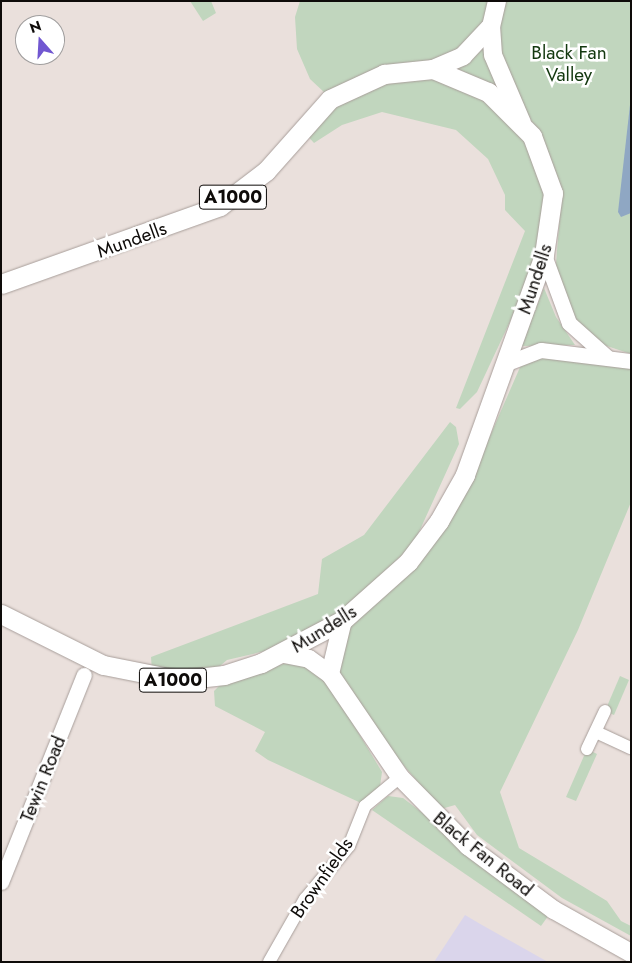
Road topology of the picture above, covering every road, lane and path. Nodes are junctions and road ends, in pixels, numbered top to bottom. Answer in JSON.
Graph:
{"nodes":[{"id":1,"x":497,"y":1,"type":"edge"},
{"id":2,"x":491,"y":26,"type":"junction"},
{"id":3,"x":434,"y":69,"type":"junction"},
{"id":4,"x":522,"y":123,"type":"junction"},
{"id":5,"x":544,"y":254,"type":"junction"},
{"id":6,"x":1,"y":284,"type":"edge"},
{"id":7,"x":607,"y":357,"type":"junction"},
{"id":8,"x":631,"y":361,"type":"edge"},
{"id":9,"x":507,"y":363,"type":"junction"},
{"id":10,"x":1,"y":614,"type":"edge"},
{"id":11,"x":343,"y":620,"type":"junction"},
{"id":12,"x":76,"y":654,"type":"junction"},
{"id":13,"x":284,"y":654,"type":"junction"},
{"id":14,"x":103,"y":665,"type":"junction"},
{"id":15,"x":330,"y":674,"type":"junction"},
{"id":16,"x":84,"y":676,"type":"junction"},
{"id":17,"x":605,"y":711,"type":"dead end"},
{"id":18,"x":596,"y":732,"type":"junction"},
{"id":19,"x":631,"y":748,"type":"edge"},
{"id":20,"x":587,"y":749,"type":"dead end"},
{"id":21,"x":400,"y":777,"type":"junction"},
{"id":22,"x":1,"y":882,"type":"edge"},
{"id":23,"x":631,"y":953,"type":"edge"},
{"id":24,"x":269,"y":962,"type":"edge"}],
"edges":[{"from":1,"to":2,"type":"main road"},
{"from":2,"to":3,"type":"main road"},
{"from":2,"to":4,"type":"main road"},
{"from":3,"to":4,"type":"main road","name":"Mundells","number":"A1000"},
{"from":3,"to":6,"type":"main road","name":"Mundells","number":"A1000"},
{"from":4,"to":5,"type":"main road","name":"Mundells","number":"A1000"},
{"from":5,"to":7,"type":"street"},
{"from":5,"to":9,"type":"main road","name":"Mundells","number":"A1000"},
{"from":7,"to":8,"type":"street"},
{"from":7,"to":9,"type":"street"},
{"from":9,"to":11,"type":"main road","name":"Mundells","number":"A1000"},
{"from":10,"to":12,"type":"main road","name":"Mundells","number":"A1000"},
{"from":11,"to":13,"type":"main road","name":"Mundells","number":"A1000"},
{"from":11,"to":15,"type":"main road"},
{"from":12,"to":14,"type":"main road","name":"Mundells","number":"A1000"},
{"from":12,"to":16,"type":"street"},
{"from":13,"to":14,"type":"main road","name":"Mundells","number":"A1000"},
{"from":13,"to":15,"type":"main road","name":"Black Fan Road"},
{"from":14,"to":16,"type":"street"},
{"from":15,"to":21,"type":"main road","name":"Black Fan Road"},
{"from":16,"to":22,"type":"street","name":"Tewin Road"},
{"from":17,"to":18,"type":"street"},
{"from":18,"to":19,"type":"street"},
{"from":18,"to":20,"type":"street"},
{"from":21,"to":23,"type":"main road","name":"Black Fan Road"},
{"from":21,"to":24,"type":"street","name":"Brownfields"}]}
